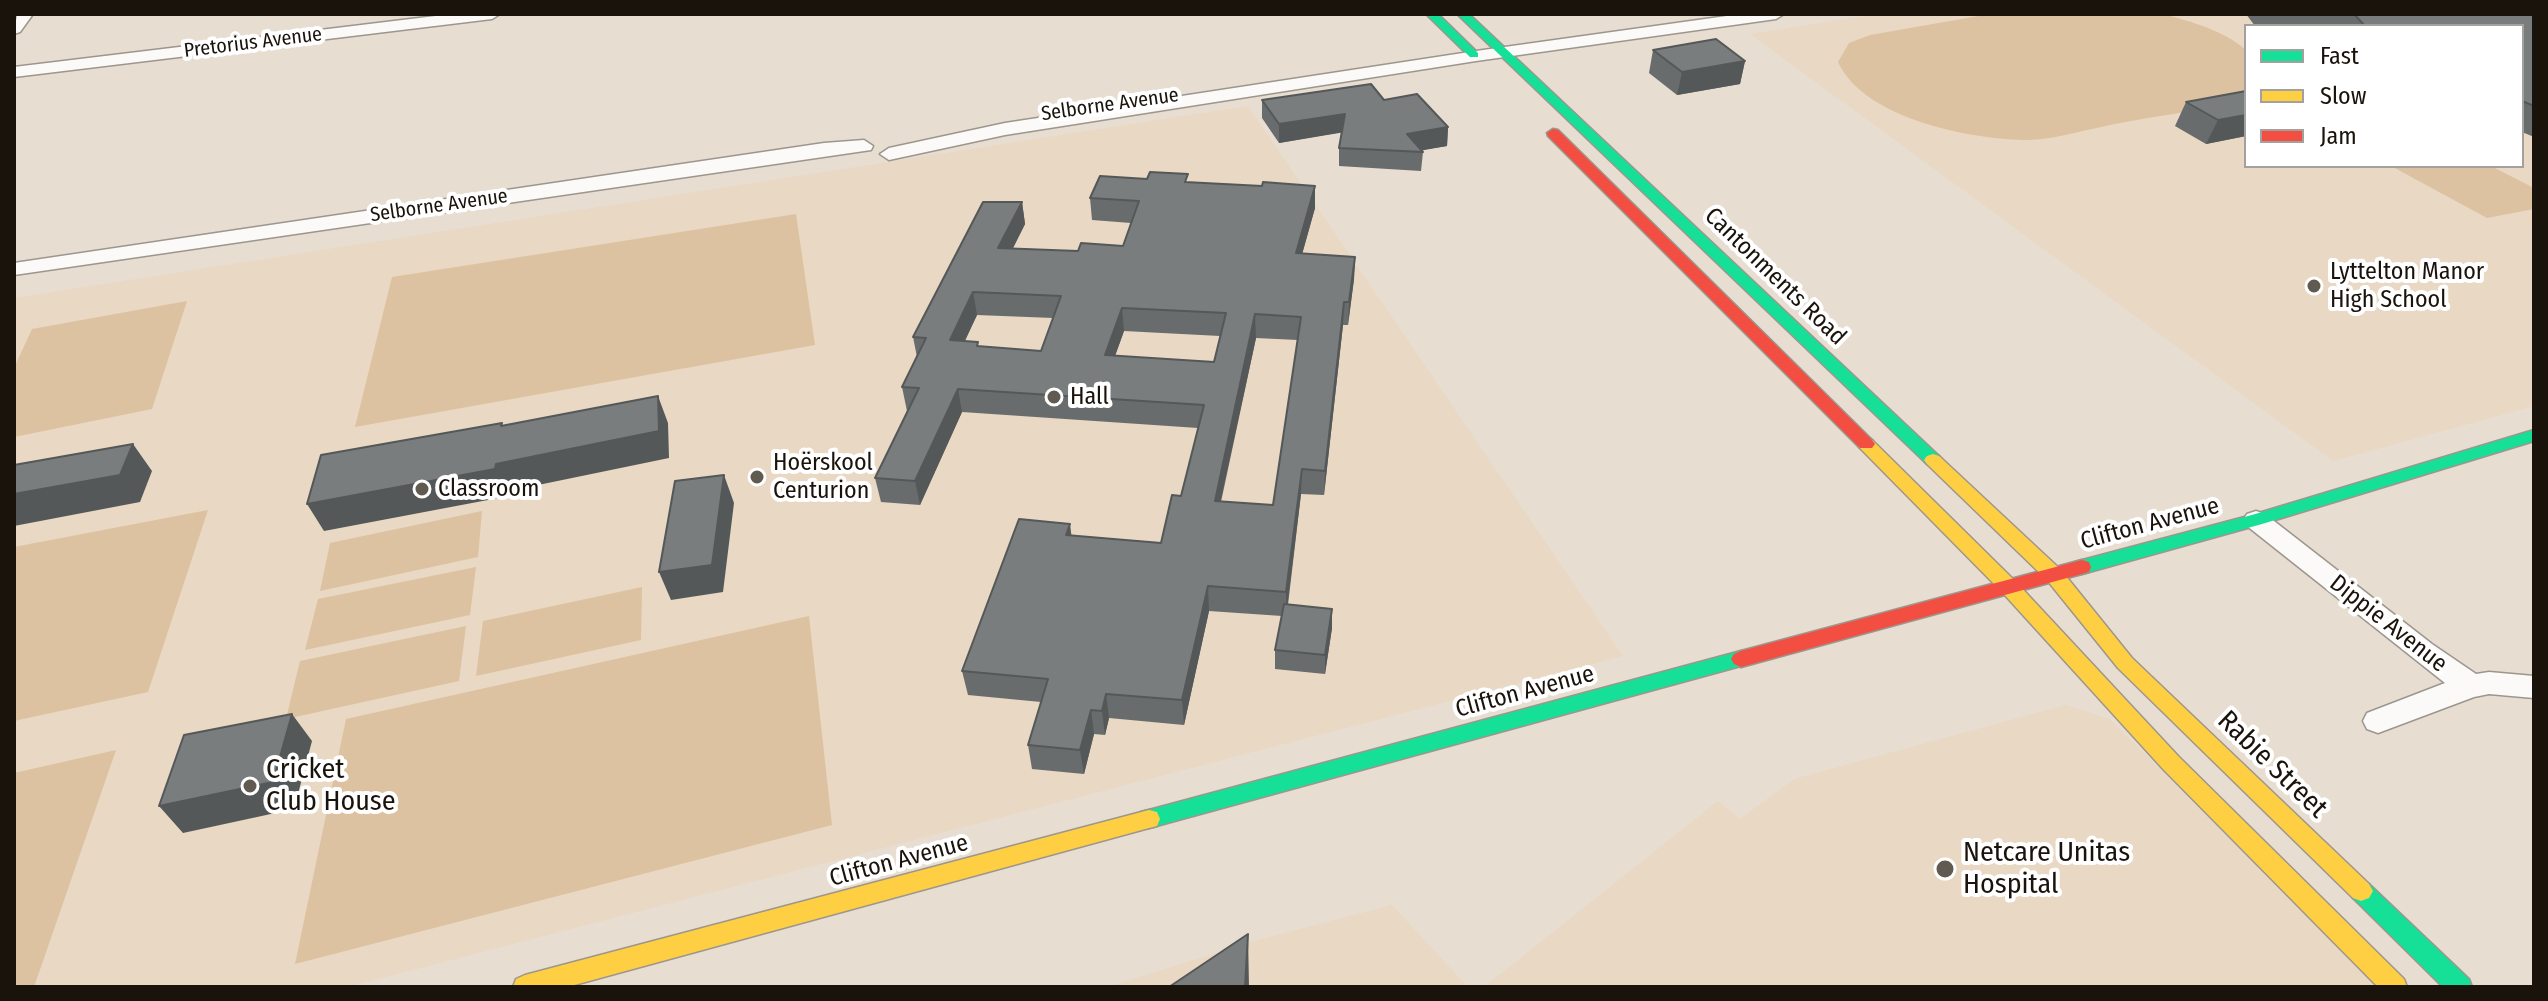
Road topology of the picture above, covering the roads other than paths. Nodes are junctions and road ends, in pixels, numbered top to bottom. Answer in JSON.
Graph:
{"nodes":[{"id":1,"x":25,"y":14,"type":"edge"},
{"id":2,"x":492,"y":14,"type":"edge"},
{"id":3,"x":1432,"y":14,"type":"edge"},
{"id":4,"x":1463,"y":14,"type":"edge"},
{"id":5,"x":1776,"y":14,"type":"edge"},
{"id":6,"x":14,"y":29,"type":"edge"},
{"id":7,"x":1503,"y":52,"type":"junction"},
{"id":8,"x":1476,"y":56,"type":"junction"},
{"id":9,"x":14,"y":72,"type":"edge"},
{"id":10,"x":1495,"y":75,"type":"dead end"},
{"id":11,"x":1536,"y":116,"type":"dead end"},
{"id":12,"x":100,"y":262,"type":"junction"},
{"id":13,"x":14,"y":269,"type":"edge"},
{"id":14,"x":14,"y":280,"type":"edge"},
{"id":15,"x":2534,"y":435,"type":"edge"},
{"id":16,"x":2256,"y":520,"type":"junction"},
{"id":17,"x":2054,"y":575,"type":"junction"},
{"id":18,"x":2009,"y":587,"type":"junction"},
{"id":19,"x":2471,"y":686,"type":"junction"},
{"id":20,"x":2534,"y":687,"type":"edge"},
{"id":21,"x":2378,"y":721,"type":"dead end"},
{"id":22,"x":525,"y":987,"type":"edge"},
{"id":23,"x":2395,"y":987,"type":"edge"},
{"id":24,"x":2460,"y":987,"type":"edge"}],
"edges":[{"from":1,"to":6,"type":"street"},
{"from":2,"to":9,"type":"street","name":"Pretorius Avenue"},
{"from":3,"to":8,"type":"main road"},
{"from":4,"to":7,"type":"main road","name":"Cantonments Road"},
{"from":5,"to":7,"type":"street","name":"Selborne Avenue"},
{"from":7,"to":8,"type":"street","name":"Selborne Avenue"},
{"from":7,"to":17,"type":"main road","name":"Cantonments Road"},
{"from":8,"to":10,"type":"main road"},
{"from":8,"to":12,"type":"street","name":"Selborne Avenue"},
{"from":11,"to":18,"type":"main road"},
{"from":12,"to":13,"type":"street","name":"Selborne Avenue"},
{"from":12,"to":14,"type":"street","name":"Selborne Avenue"},
{"from":15,"to":16,"type":"main road","name":"Clifton Avenue"},
{"from":16,"to":17,"type":"main road","name":"Clifton Avenue"},
{"from":16,"to":19,"type":"street","name":"Dippie Avenue"},
{"from":17,"to":18,"type":"main road","name":"Clifton Avenue"},
{"from":17,"to":24,"type":"main road","name":"Rabie Street"},
{"from":18,"to":22,"type":"main road","name":"Clifton Avenue"},
{"from":18,"to":23,"type":"main road"},
{"from":19,"to":20,"type":"street","name":"Dippie Avenue"},
{"from":19,"to":21,"type":"street"}]}
